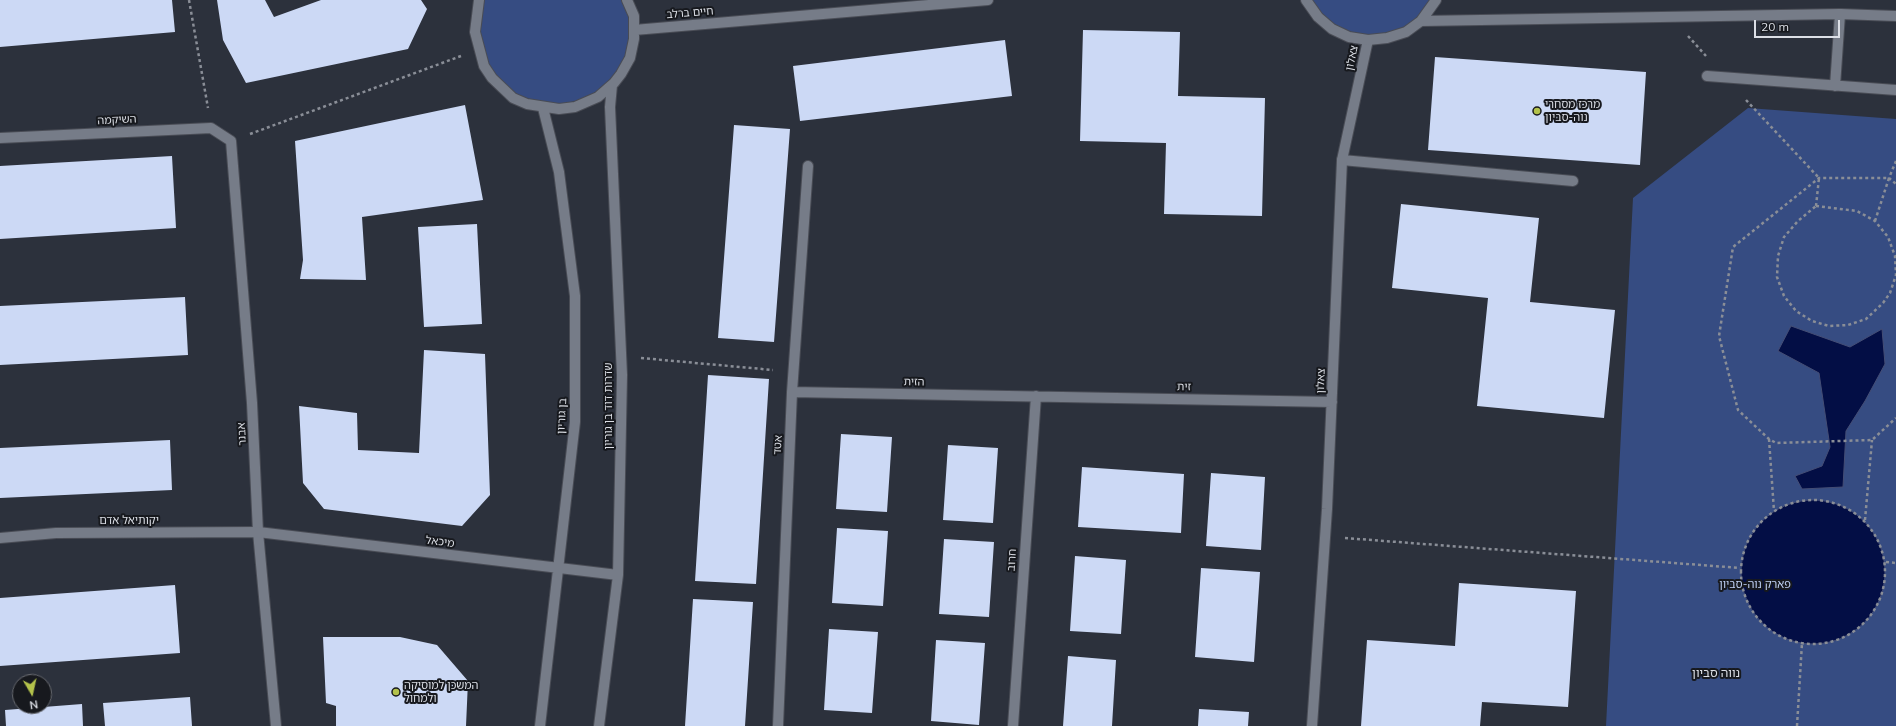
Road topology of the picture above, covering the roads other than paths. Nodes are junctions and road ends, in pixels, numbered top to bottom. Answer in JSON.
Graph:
{"nodes":[{"id":1,"x":479,"y":0,"type":"edge"},
{"id":2,"x":627,"y":0,"type":"edge"},
{"id":3,"x":988,"y":0,"type":"edge"},
{"id":4,"x":1304,"y":0,"type":"edge"},
{"id":5,"x":1436,"y":0,"type":"edge"},
{"id":6,"x":1840,"y":14,"type":"junction"},
{"id":7,"x":1896,"y":16,"type":"edge"},
{"id":8,"x":1421,"y":21,"type":"junction"},
{"id":9,"x":634,"y":30,"type":"junction"},
{"id":10,"x":1368,"y":40,"type":"junction"},
{"id":11,"x":1707,"y":76,"type":"dead end"},
{"id":12,"x":612,"y":85,"type":"junction"},
{"id":13,"x":1835,"y":86,"type":"junction"},
{"id":14,"x":1896,"y":90,"type":"edge"},
{"id":15,"x":543,"y":108,"type":"junction"},
{"id":16,"x":0,"y":138,"type":"edge"},
{"id":17,"x":231,"y":141,"type":"joint"},
{"id":18,"x":1342,"y":160,"type":"junction"},
{"id":19,"x":808,"y":166,"type":"dead end"},
{"id":20,"x":1573,"y":181,"type":"dead end"},
{"id":21,"x":792,"y":392,"type":"junction"},
{"id":22,"x":1036,"y":396,"type":"junction"},
{"id":23,"x":1332,"y":402,"type":"junction"},
{"id":24,"x":258,"y":532,"type":"junction"},
{"id":25,"x":0,"y":538,"type":"edge"},
{"id":26,"x":558,"y":569,"type":"junction"},
{"id":27,"x":618,"y":575,"type":"junction"},
{"id":28,"x":276,"y":726,"type":"edge"},
{"id":29,"x":540,"y":726,"type":"edge"},
{"id":30,"x":599,"y":726,"type":"edge"},
{"id":31,"x":778,"y":726,"type":"edge"},
{"id":32,"x":1013,"y":726,"type":"edge"},
{"id":33,"x":1312,"y":726,"type":"edge"}],
"edges":[{"from":1,"to":15,"type":"street"},
{"from":2,"to":9,"type":"street"},
{"from":3,"to":9,"type":"street","name":"חיים ברלב"},
{"from":4,"to":10,"type":"street"},
{"from":5,"to":8,"type":"street"},
{"from":6,"to":7,"type":"street"},
{"from":6,"to":8,"type":"street"},
{"from":6,"to":13,"type":"street"},
{"from":8,"to":10,"type":"street"},
{"from":9,"to":12,"type":"street"},
{"from":10,"to":18,"type":"street","name":"צאלון"},
{"from":11,"to":13,"type":"street"},
{"from":12,"to":15,"type":"street"},
{"from":12,"to":27,"type":"street","name":"שדרות דוד בן גוריון"},
{"from":13,"to":14,"type":"street"},
{"from":15,"to":26,"type":"street","name":"בן גוריון"},
{"from":16,"to":17,"type":"street","name":"השיקמה"},
{"from":17,"to":24,"type":"street","name":"אבנר"},
{"from":18,"to":20,"type":"street"},
{"from":18,"to":23,"type":"street","name":"צאלון"},
{"from":19,"to":21,"type":"street","name":"אטד"},
{"from":21,"to":22,"type":"street","name":"הזית"},
{"from":21,"to":31,"type":"street","name":"אטד"},
{"from":22,"to":23,"type":"street","name":"זית"},
{"from":22,"to":32,"type":"street","name":"חרוב"},
{"from":23,"to":33,"type":"street","name":"צאלון"},
{"from":24,"to":25,"type":"street","name":"יקותיאל אדם"},
{"from":24,"to":26,"type":"street","name":"מיכאל"},
{"from":24,"to":28,"type":"street","name":"אבנר"},
{"from":26,"to":27,"type":"street","name":"מיכאל"},
{"from":26,"to":29,"type":"street","name":"בן גוריון"},
{"from":27,"to":30,"type":"street","name":"שדרות דוד בן גוריון"}]}
